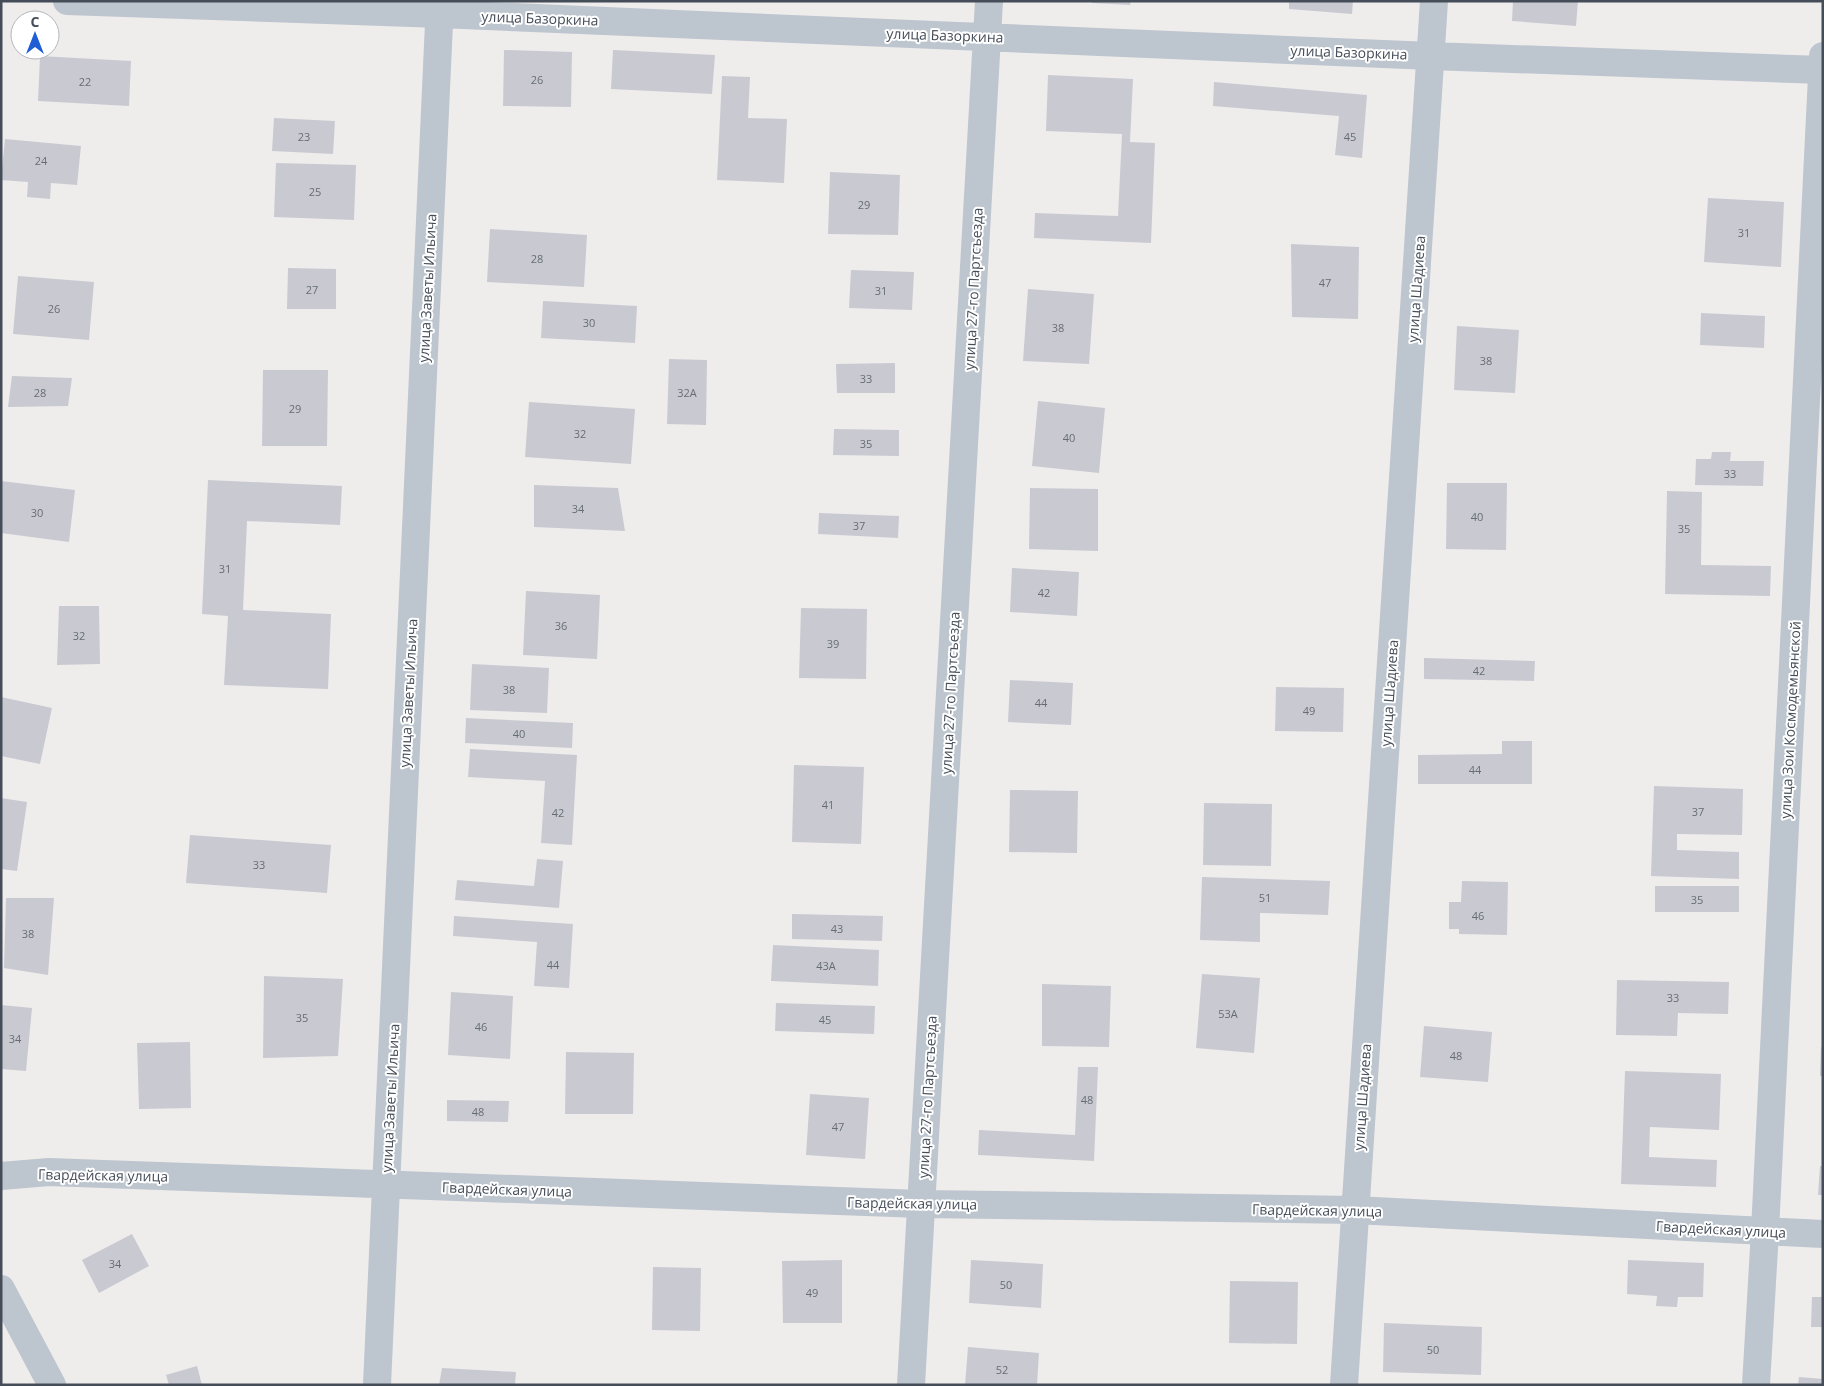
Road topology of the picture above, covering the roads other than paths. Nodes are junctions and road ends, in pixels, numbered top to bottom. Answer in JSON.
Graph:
{"nodes":[{"id":1,"x":66,"y":1,"type":"edge"},
{"id":2,"x":989,"y":1,"type":"edge"},
{"id":3,"x":1434,"y":1,"type":"edge"},
{"id":4,"x":440,"y":8,"type":"edge"},
{"id":5,"x":987,"y":37,"type":"junction"},
{"id":6,"x":1431,"y":56,"type":"junction"},
{"id":7,"x":1822,"y":65,"type":"edge"},
{"id":8,"x":1,"y":1176,"type":"edge"},
{"id":9,"x":386,"y":1185,"type":"junction"},
{"id":10,"x":921,"y":1204,"type":"junction"},
{"id":11,"x":1355,"y":1210,"type":"junction"},
{"id":12,"x":1765,"y":1231,"type":"junction"},
{"id":13,"x":1823,"y":1234,"type":"edge"},
{"id":14,"x":1,"y":1289,"type":"edge"},
{"id":15,"x":52,"y":1385,"type":"edge"},
{"id":16,"x":377,"y":1385,"type":"edge"},
{"id":17,"x":911,"y":1385,"type":"edge"},
{"id":18,"x":1344,"y":1385,"type":"edge"},
{"id":19,"x":1756,"y":1385,"type":"edge"}],
"edges":[{"from":1,"to":4,"type":"street","name":"улица Базоркина"},
{"from":2,"to":5,"type":"street","name":"улица 27-го Партсъезда"},
{"from":3,"to":6,"type":"street","name":"улица Шадиева"},
{"from":4,"to":5,"type":"street","name":"улица Базоркина"},
{"from":4,"to":9,"type":"street","name":"улица Заветы Ильича"},
{"from":5,"to":6,"type":"street","name":"улица Базоркина"},
{"from":5,"to":10,"type":"street","name":"улица 27-го Партсъезда"},
{"from":6,"to":7,"type":"street","name":"улица Базоркина"},
{"from":6,"to":11,"type":"street","name":"улица Шадиева"},
{"from":7,"to":12,"type":"street","name":"улица Зои Космодемьянской"},
{"from":8,"to":9,"type":"street","name":"Гвардейская улица"},
{"from":9,"to":10,"type":"street","name":"Гвардейская улица"},
{"from":9,"to":16,"type":"street","name":"улица Заветы Ильича"},
{"from":10,"to":11,"type":"street","name":"Гвардейская улица"},
{"from":10,"to":17,"type":"street","name":"улица 27-го Партсъезда"},
{"from":11,"to":12,"type":"street","name":"Гвардейская улица"},
{"from":11,"to":18,"type":"street","name":"улица Шадиева"},
{"from":12,"to":13,"type":"street","name":"Гвардейская улица"},
{"from":12,"to":19,"type":"street","name":"улица Зои Космодемьянской"},
{"from":14,"to":15,"type":"street"}]}
